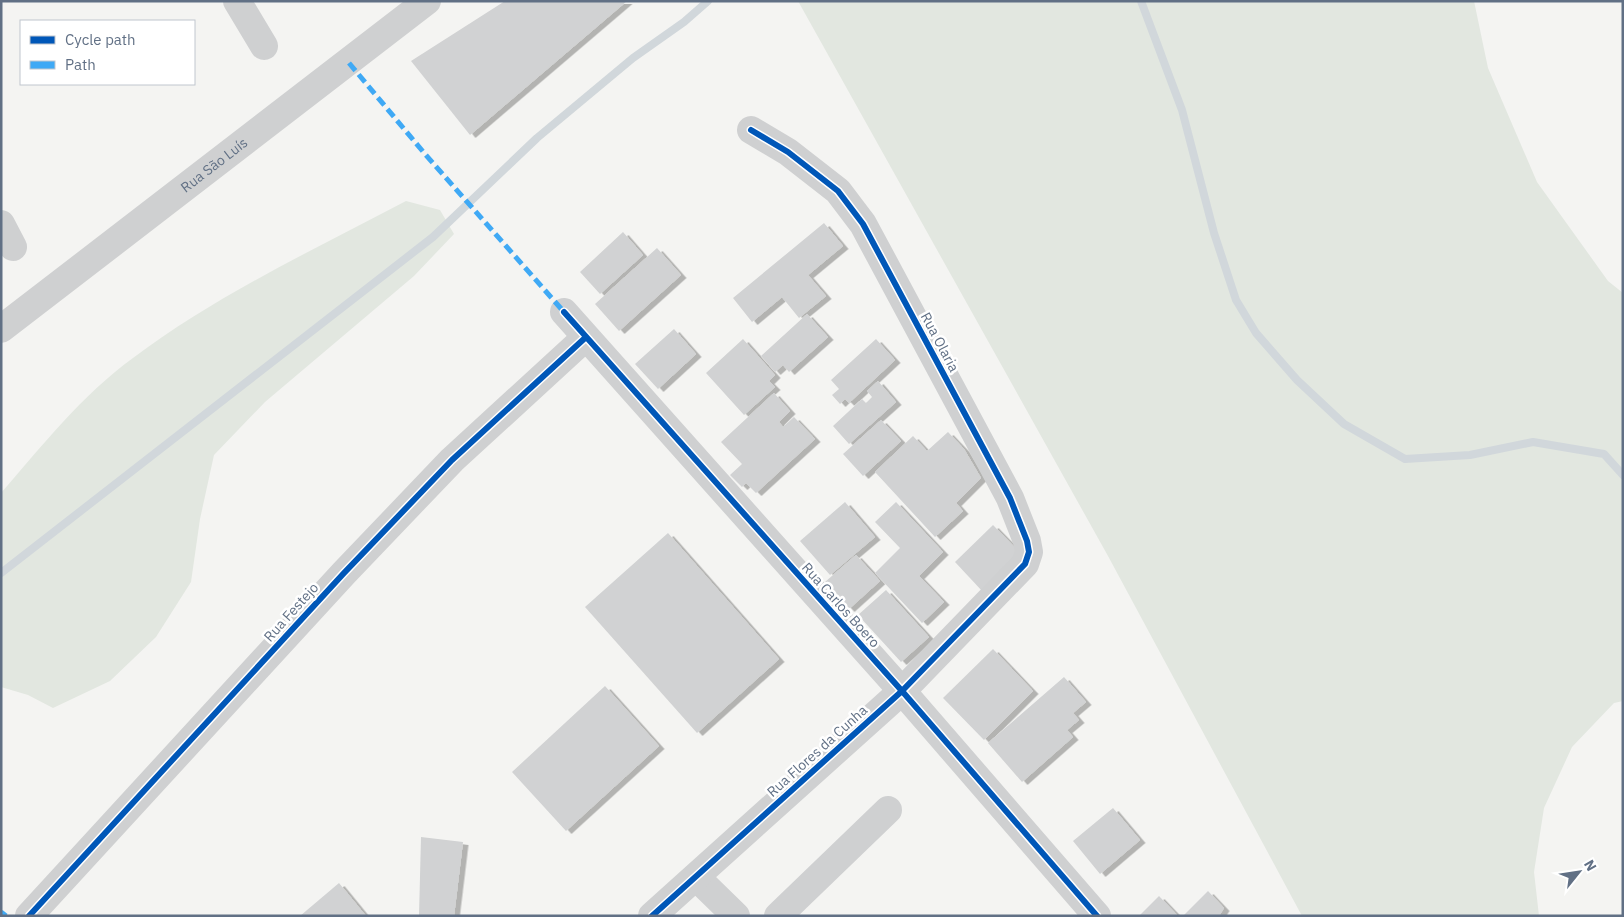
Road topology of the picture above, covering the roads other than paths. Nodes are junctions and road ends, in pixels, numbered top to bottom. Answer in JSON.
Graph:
{"nodes":[{"id":1,"x":237,"y":1,"type":"edge"},
{"id":2,"x":427,"y":1,"type":"edge"},
{"id":3,"x":264,"y":46,"type":"dead end"},
{"id":4,"x":751,"y":130,"type":"dead end"},
{"id":5,"x":564,"y":312,"type":"dead end"},
{"id":6,"x":1,"y":329,"type":"edge"},
{"id":7,"x":585,"y":338,"type":"junction"},
{"id":8,"x":992,"y":598,"type":"joint"},
{"id":9,"x":902,"y":691,"type":"junction"},
{"id":10,"x":888,"y":810,"type":"dead end"},
{"id":11,"x":696,"y":877,"type":"junction"},
{"id":12,"x":30,"y":916,"type":"edge"},
{"id":13,"x":652,"y":916,"type":"edge"},
{"id":14,"x":736,"y":916,"type":"edge"},
{"id":15,"x":778,"y":916,"type":"edge"},
{"id":16,"x":1097,"y":916,"type":"edge"}],
"edges":[{"from":1,"to":3,"type":"street"},
{"from":2,"to":6,"type":"street","name":"Rua São Luís"},
{"from":4,"to":8,"type":"street","name":"Rua Olaria"},
{"from":5,"to":7,"type":"street","name":"Rua Carlos Boero"},
{"from":7,"to":9,"type":"street","name":"Rua Carlos Boero"},
{"from":7,"to":12,"type":"street","name":"Rua Festejo"},
{"from":8,"to":9,"type":"street","name":"Rua Flores da Cunha"},
{"from":9,"to":11,"type":"street","name":"Rua Flores da Cunha"},
{"from":9,"to":16,"type":"street","name":"Rua Carlos Boero"},
{"from":10,"to":15,"type":"street"},
{"from":11,"to":13,"type":"street","name":"Rua Flores da Cunha"},
{"from":11,"to":14,"type":"street"}]}
